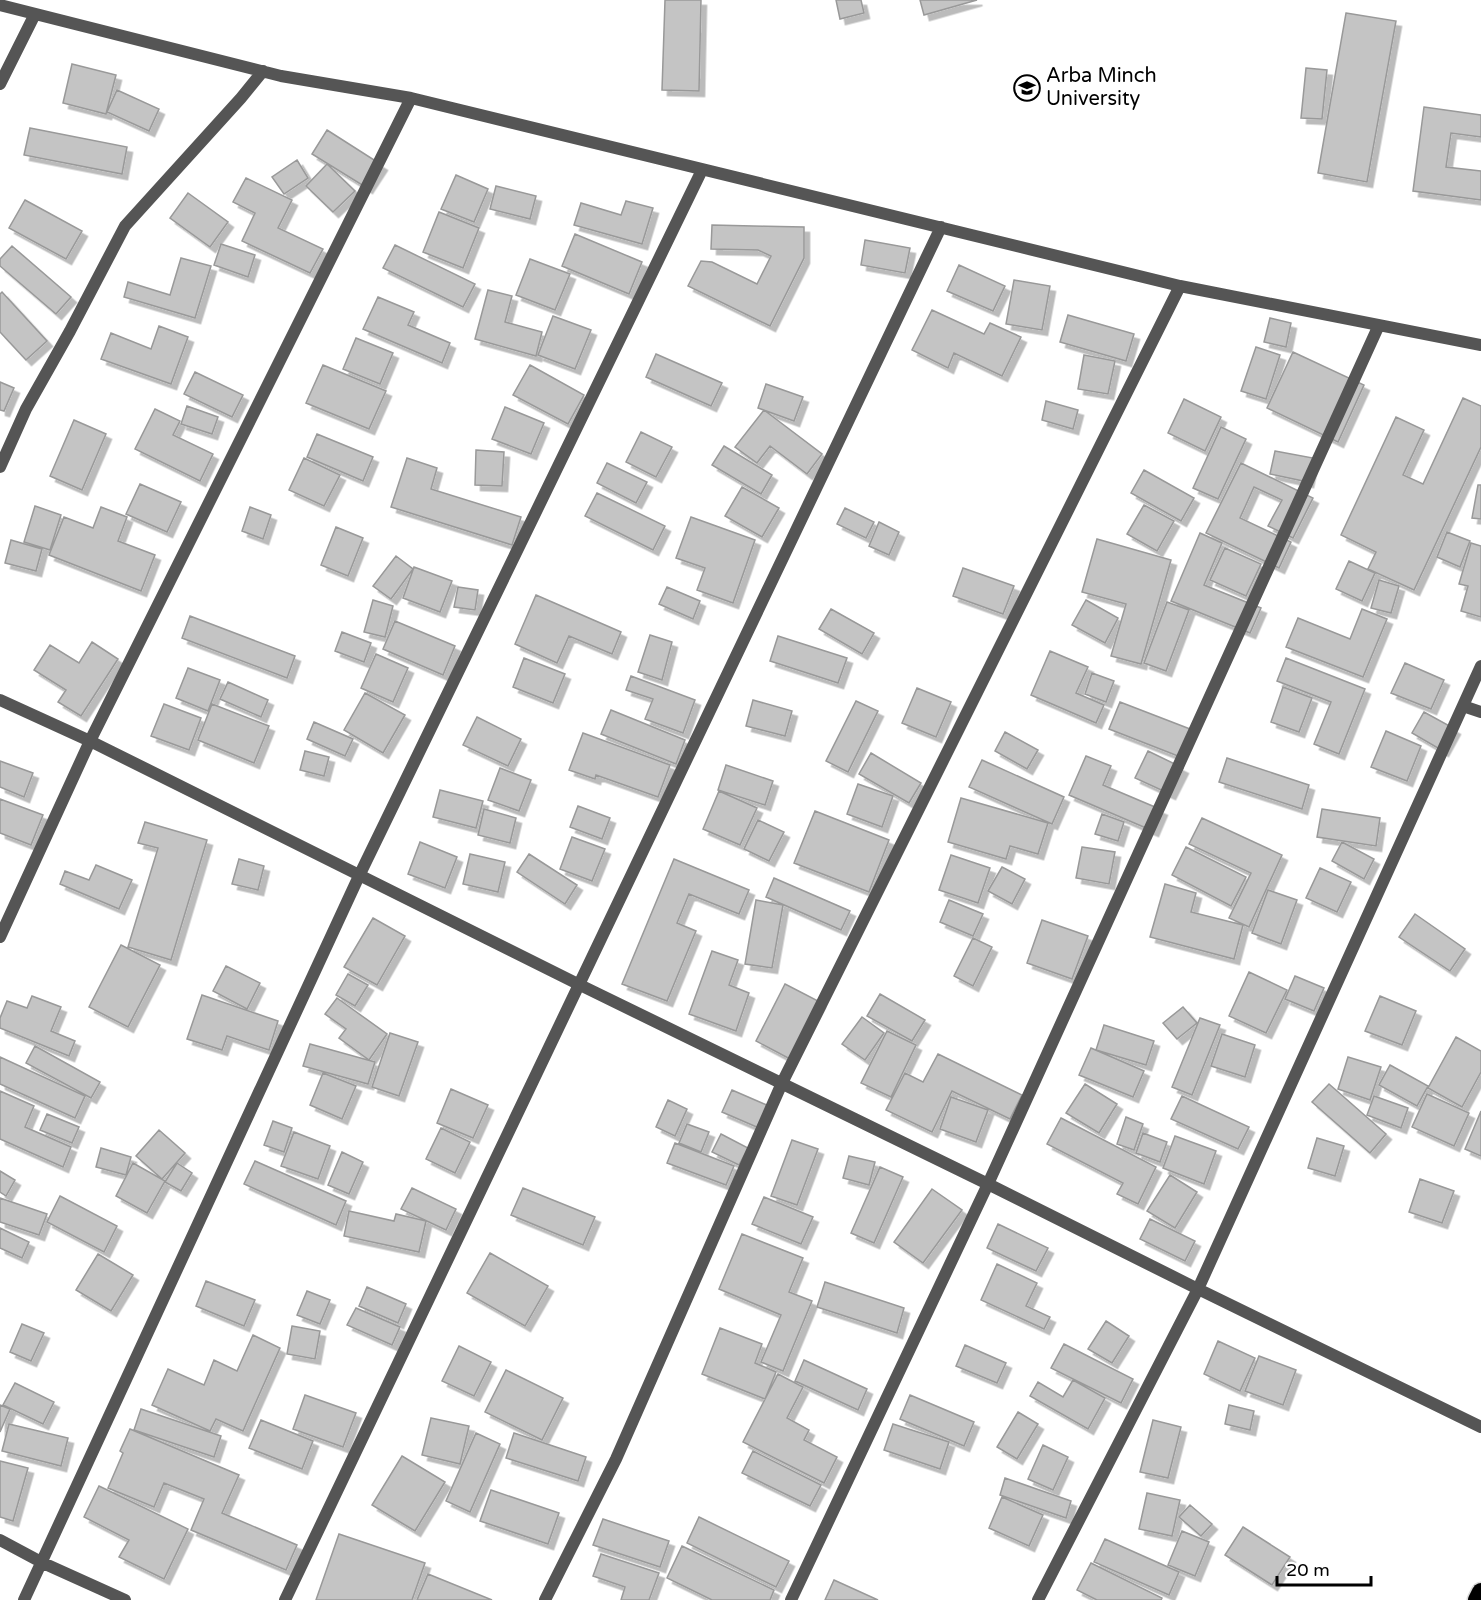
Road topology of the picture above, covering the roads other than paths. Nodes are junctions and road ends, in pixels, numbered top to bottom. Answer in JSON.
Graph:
{"nodes":[{"id":1,"x":0,"y":5,"type":"edge"},
{"id":2,"x":35,"y":14,"type":"junction"},
{"id":3,"x":263,"y":71,"type":"junction"},
{"id":4,"x":0,"y":84,"type":"edge"},
{"id":5,"x":411,"y":98,"type":"junction"},
{"id":6,"x":702,"y":170,"type":"junction"},
{"id":7,"x":941,"y":226,"type":"junction"},
{"id":8,"x":1180,"y":286,"type":"junction"},
{"id":9,"x":1379,"y":325,"type":"junction"},
{"id":10,"x":1481,"y":345,"type":"edge"},
{"id":11,"x":0,"y":467,"type":"edge"},
{"id":12,"x":1481,"y":666,"type":"edge"},
{"id":13,"x":0,"y":700,"type":"edge"},
{"id":14,"x":1463,"y":706,"type":"junction"},
{"id":15,"x":1481,"y":711,"type":"edge"},
{"id":16,"x":90,"y":741,"type":"junction"},
{"id":17,"x":359,"y":876,"type":"junction"},
{"id":18,"x":0,"y":937,"type":"edge"},
{"id":19,"x":578,"y":984,"type":"junction"},
{"id":20,"x":782,"y":1083,"type":"junction"},
{"id":21,"x":988,"y":1184,"type":"junction"},
{"id":22,"x":1198,"y":1289,"type":"junction"},
{"id":23,"x":1481,"y":1427,"type":"edge"},
{"id":24,"x":0,"y":1540,"type":"edge"},
{"id":25,"x":43,"y":1563,"type":"junction"},
{"id":26,"x":1481,"y":1592,"type":"edge"},
{"id":27,"x":24,"y":1600,"type":"edge"},
{"id":28,"x":125,"y":1600,"type":"edge"},
{"id":29,"x":285,"y":1600,"type":"edge"},
{"id":30,"x":545,"y":1600,"type":"edge"},
{"id":31,"x":791,"y":1600,"type":"edge"},
{"id":32,"x":1038,"y":1600,"type":"edge"},
{"id":33,"x":1477,"y":1600,"type":"edge"}],
"edges":[{"from":1,"to":2,"type":"street"},
{"from":2,"to":3,"type":"street"},
{"from":2,"to":4,"type":"street"},
{"from":3,"to":5,"type":"street"},
{"from":3,"to":11,"type":"street"},
{"from":5,"to":6,"type":"street"},
{"from":5,"to":16,"type":"street"},
{"from":6,"to":7,"type":"street"},
{"from":6,"to":17,"type":"street"},
{"from":7,"to":8,"type":"street"},
{"from":7,"to":19,"type":"street"},
{"from":8,"to":9,"type":"street"},
{"from":8,"to":20,"type":"street"},
{"from":9,"to":10,"type":"street"},
{"from":9,"to":21,"type":"street"},
{"from":12,"to":14,"type":"street"},
{"from":13,"to":16,"type":"street"},
{"from":14,"to":15,"type":"street"},
{"from":14,"to":22,"type":"street"},
{"from":16,"to":17,"type":"street"},
{"from":16,"to":18,"type":"street"},
{"from":17,"to":19,"type":"street"},
{"from":17,"to":25,"type":"street"},
{"from":19,"to":20,"type":"street"},
{"from":19,"to":29,"type":"street"},
{"from":20,"to":21,"type":"street"},
{"from":20,"to":30,"type":"street"},
{"from":21,"to":22,"type":"street"},
{"from":21,"to":31,"type":"street"},
{"from":22,"to":23,"type":"street"},
{"from":22,"to":32,"type":"street"},
{"from":24,"to":25,"type":"street"},
{"from":25,"to":27,"type":"street"},
{"from":25,"to":28,"type":"street"},
{"from":26,"to":33,"type":"highway"}]}
